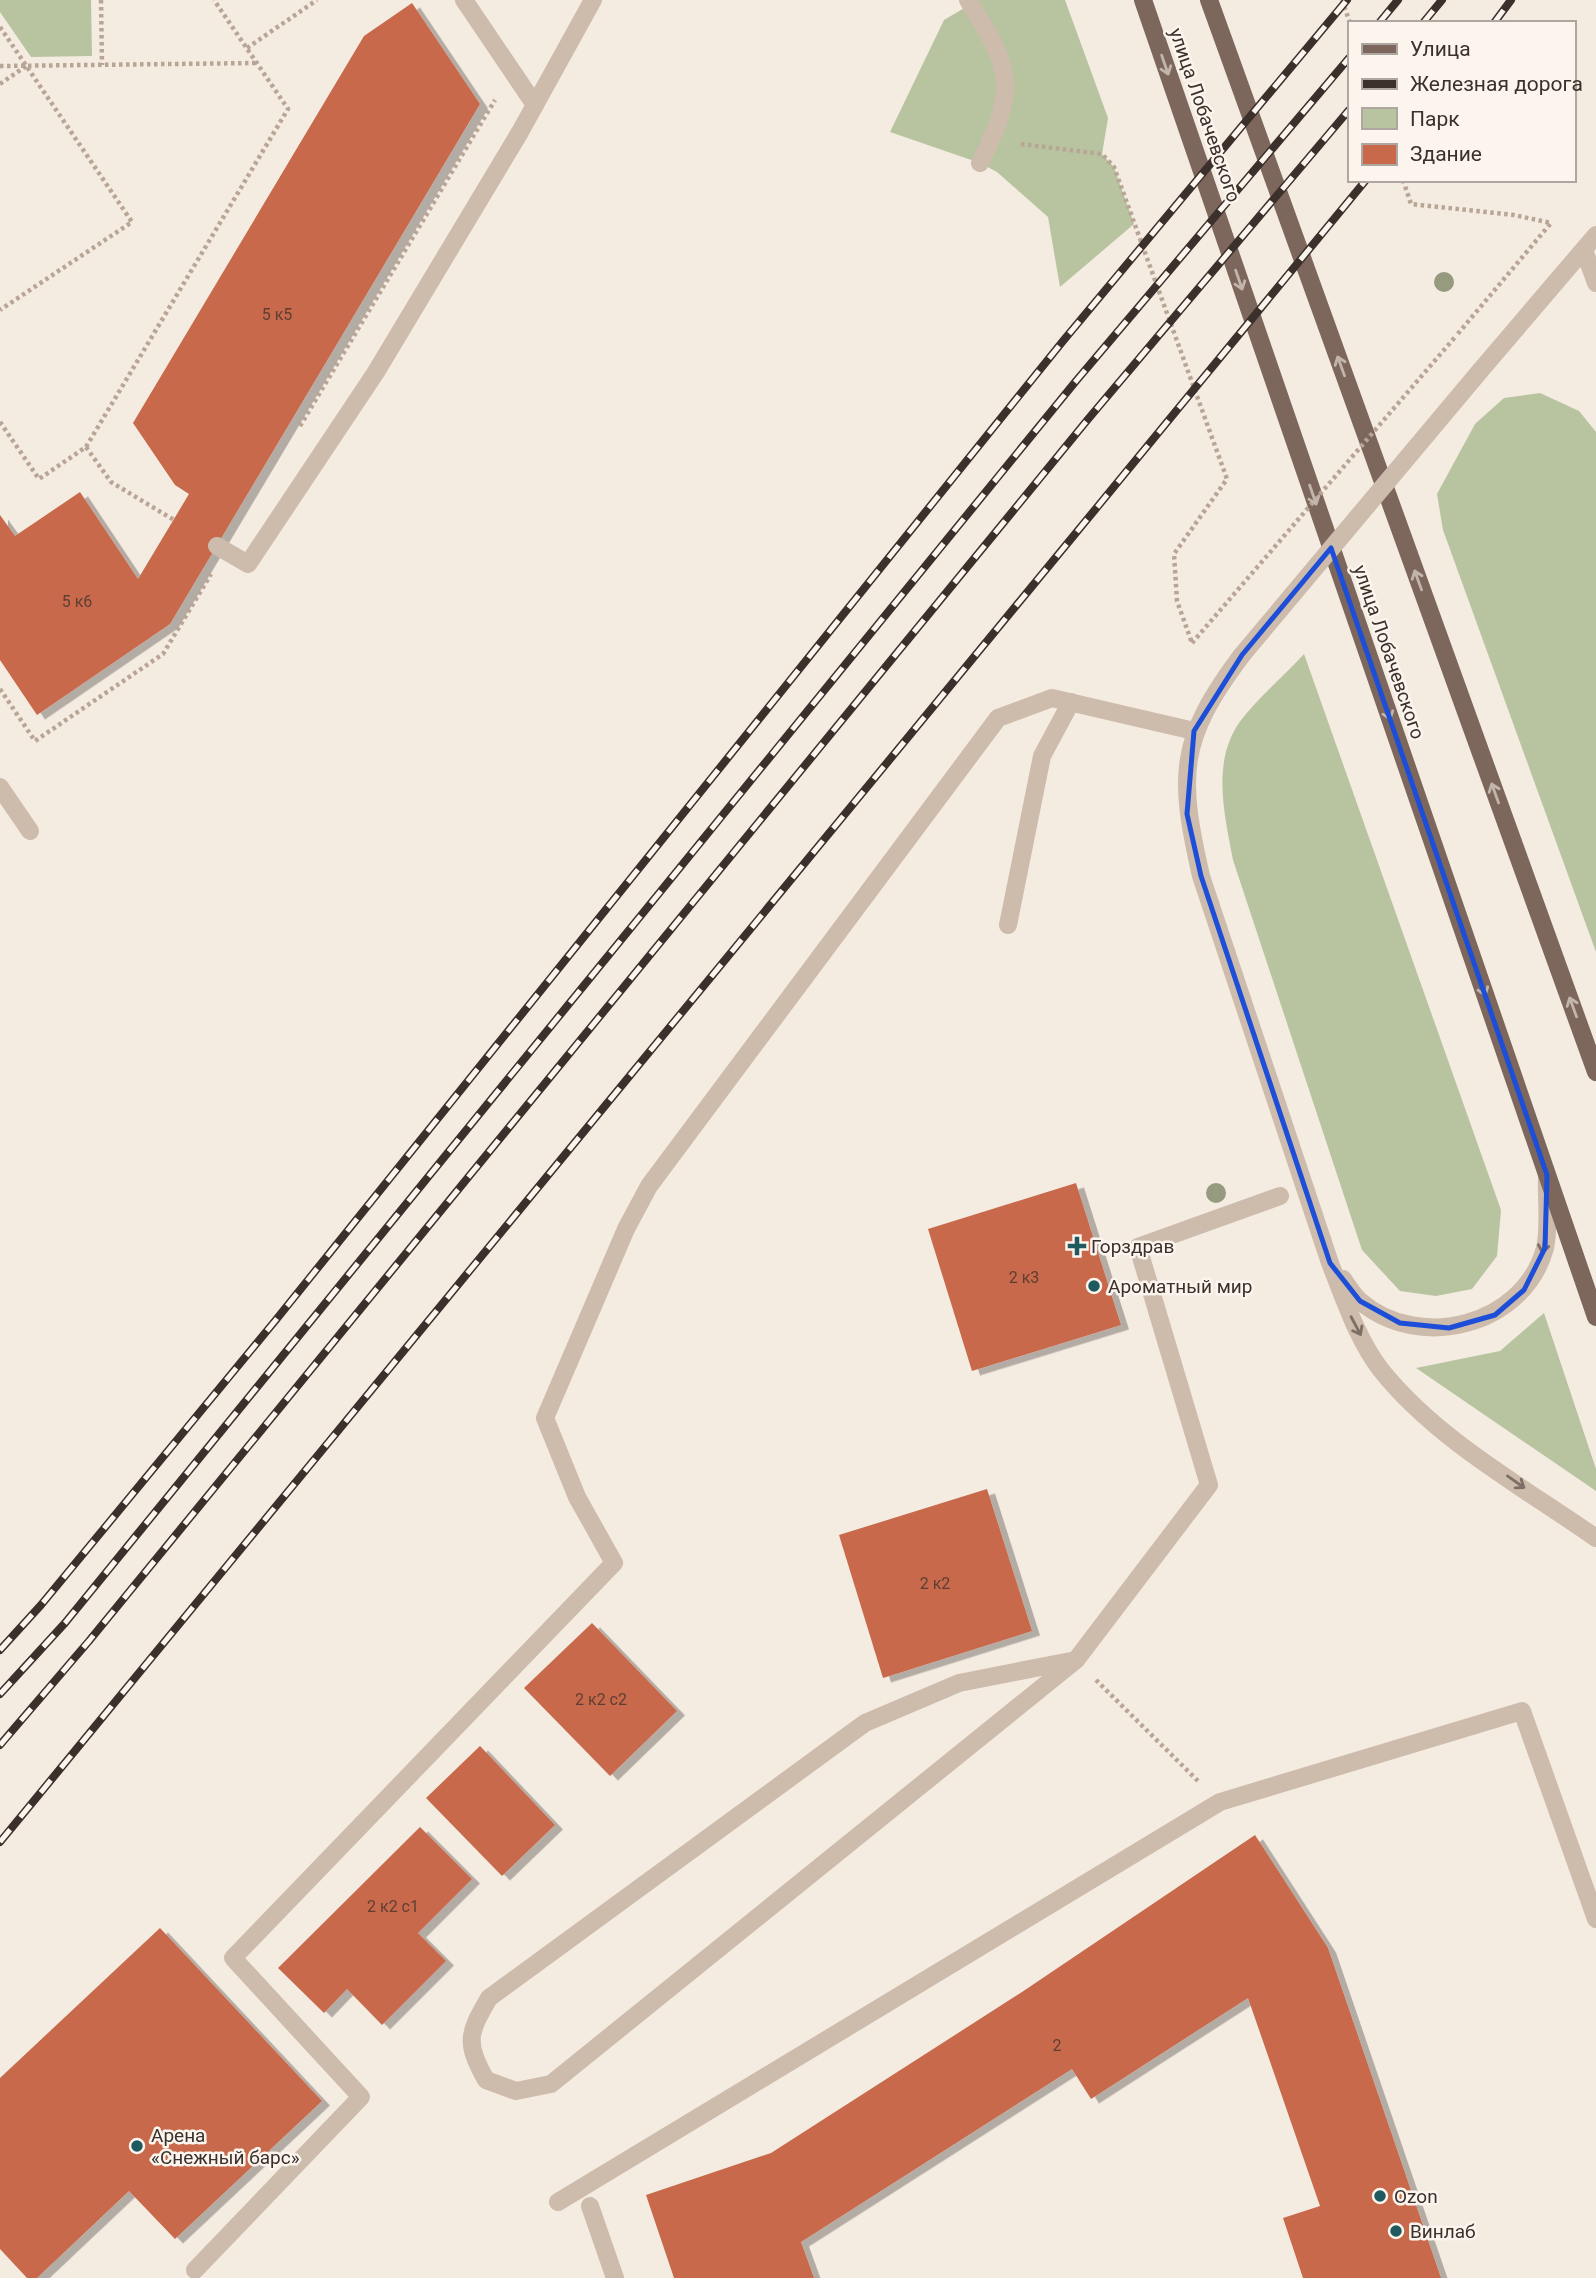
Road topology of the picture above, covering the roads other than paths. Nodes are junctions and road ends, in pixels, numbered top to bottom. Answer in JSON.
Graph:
{"nodes":[{"id":1,"x":464,"y":0,"type":"edge"},
{"id":2,"x":593,"y":0,"type":"edge"},
{"id":3,"x":968,"y":0,"type":"edge"},
{"id":4,"x":1143,"y":0,"type":"edge"},
{"id":5,"x":1209,"y":0,"type":"edge"},
{"id":6,"x":535,"y":105,"type":"junction"},
{"id":7,"x":980,"y":163,"type":"dead end"},
{"id":8,"x":1596,"y":236,"type":"edge"},
{"id":9,"x":1584,"y":250,"type":"junction"},
{"id":10,"x":1596,"y":283,"type":"edge"},
{"id":11,"x":221,"y":548,"type":"road end"},
{"id":12,"x":1071,"y":702,"type":"junction"},
{"id":13,"x":1194,"y":731,"type":"junction"},
{"id":14,"x":0,"y":787,"type":"edge"},
{"id":15,"x":30,"y":831,"type":"dead end"},
{"id":16,"x":1008,"y":925,"type":"dead end"},
{"id":17,"x":1596,"y":1072,"type":"edge"},
{"id":18,"x":1547,"y":1175,"type":"junction"},
{"id":19,"x":1280,"y":1196,"type":"dead end"},
{"id":20,"x":1330,"y":1263,"type":"junction"},
{"id":21,"x":1596,"y":1317,"type":"edge"},
{"id":22,"x":1596,"y":1538,"type":"edge"},
{"id":23,"x":1076,"y":1660,"type":"junction"},
{"id":24,"x":1596,"y":1919,"type":"edge"},
{"id":25,"x":558,"y":2202,"type":"dead end"},
{"id":26,"x":590,"y":2206,"type":"dead end"},
{"id":27,"x":195,"y":2270,"type":"dead end"},
{"id":28,"x":615,"y":2278,"type":"edge"}],
"edges":[{"from":1,"to":6,"type":"street"},
{"from":2,"to":6,"type":"street"},
{"from":3,"to":7,"type":"street"},
{"from":4,"to":18,"type":"main road","name":"улица Лобачевского","one_way":true},
{"from":17,"to":5,"type":"main road","one_way":true},
{"from":6,"to":11,"type":"street"},
{"from":8,"to":9,"type":"street"},
{"from":9,"to":10,"type":"street"},
{"from":9,"to":13,"type":"street","bridge":true},
{"from":12,"to":13,"type":"street"},
{"from":12,"to":16,"type":"street"},
{"from":12,"to":27,"type":"street"},
{"from":13,"to":20,"type":"street"},
{"from":14,"to":15,"type":"street"},
{"from":18,"to":20,"type":"street","one_way":true},
{"from":18,"to":21,"type":"main road","name":"улица Лобачевского"},
{"from":19,"to":23,"type":"street"},
{"from":20,"to":22,"type":"street","one_way":true},
{"from":23,"to":23,"type":"street"},
{"from":24,"to":25,"type":"street"},
{"from":26,"to":28,"type":"street"}]}
